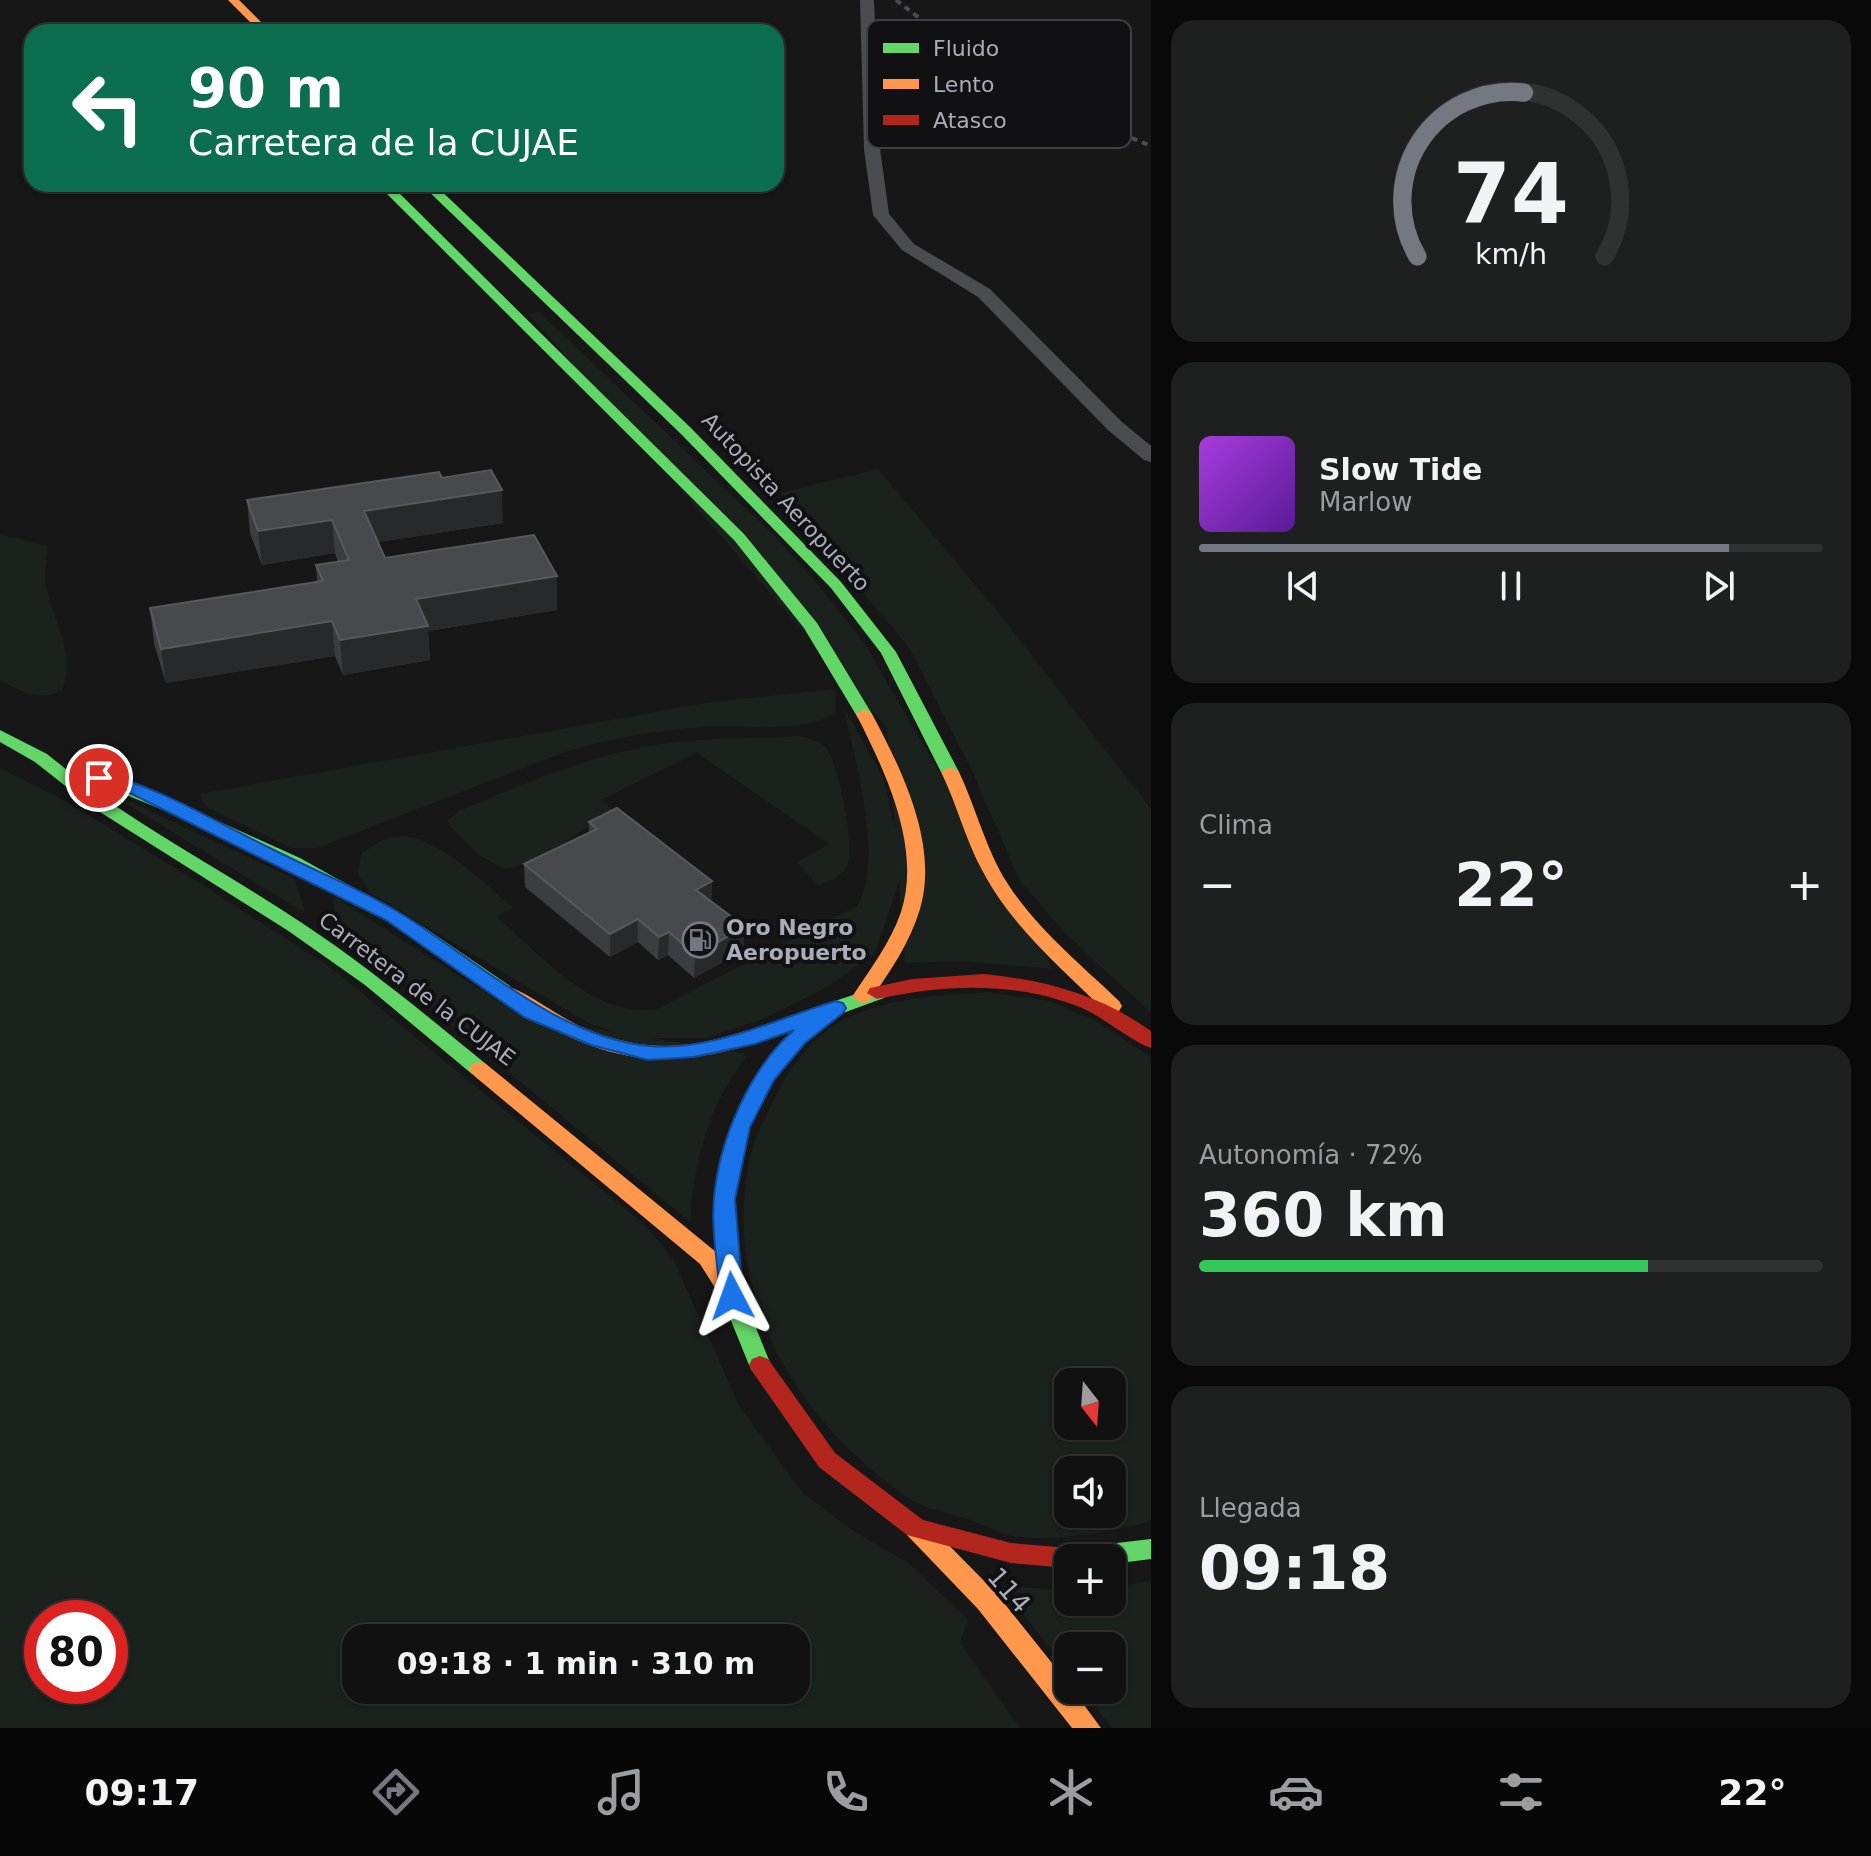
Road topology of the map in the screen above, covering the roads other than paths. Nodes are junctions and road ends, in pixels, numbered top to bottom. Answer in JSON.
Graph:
{"nodes":[{"id":1,"x":233,"y":0,"type":"edge"},
{"id":2,"x":867,"y":0,"type":"edge"},
{"id":3,"x":868,"y":20,"type":"edge"},
{"id":4,"x":258,"y":24,"type":"edge"},
{"id":5,"x":872,"y":148,"type":"edge"},
{"id":6,"x":391,"y":192,"type":"edge"},
{"id":7,"x":435,"y":192,"type":"edge"},
{"id":8,"x":1151,"y":456,"type":"edge"},
{"id":9,"x":0,"y":735,"type":"edge"},
{"id":10,"x":41,"y":758,"type":"junction"},
{"id":11,"x":339,"y":936,"type":"dead end"},
{"id":12,"x":372,"y":980,"type":"junction"},
{"id":13,"x":862,"y":997,"type":"junction"},
{"id":14,"x":836,"y":1008,"type":"junction"},
{"id":15,"x":1125,"y":1019,"type":"junction"},
{"id":16,"x":1151,"y":1041,"type":"edge"},
{"id":17,"x":732,"y":1296,"type":"junction"},
{"id":18,"x":916,"y":1528,"type":"junction"},
{"id":19,"x":1151,"y":1549,"type":"edge"},
{"id":20,"x":1126,"y":1552,"type":"edge"},
{"id":21,"x":1054,"y":1557,"type":"edge"},
{"id":22,"x":1088,"y":1728,"type":"edge"}],
"edges":[{"from":1,"to":4,"type":"highway"},
{"from":2,"to":3,"type":"street"},
{"from":5,"to":8,"type":"street"},
{"from":6,"to":13,"type":"highway"},
{"from":7,"to":15,"type":"highway","name":"Autopista Aeropuerto"},
{"from":9,"to":10,"type":"highway","name":"Carretera de la CUJAE"},
{"from":10,"to":12,"type":"highway","name":"Carretera de la CUJAE"},
{"from":10,"to":14,"type":"highway","name":"Carretera de la CUJAE"},
{"from":11,"to":12,"type":"highway"},
{"from":12,"to":17,"type":"highway","name":"Carretera de la CUJAE"},
{"from":13,"to":14,"type":"highway"},
{"from":13,"to":15,"type":"highway"},
{"from":14,"to":17,"type":"highway"},
{"from":15,"to":16,"type":"highway"},
{"from":17,"to":18,"type":"highway"},
{"from":18,"to":21,"type":"highway"},
{"from":18,"to":22,"type":"highway","name":"114"},
{"from":19,"to":20,"type":"highway"}]}
